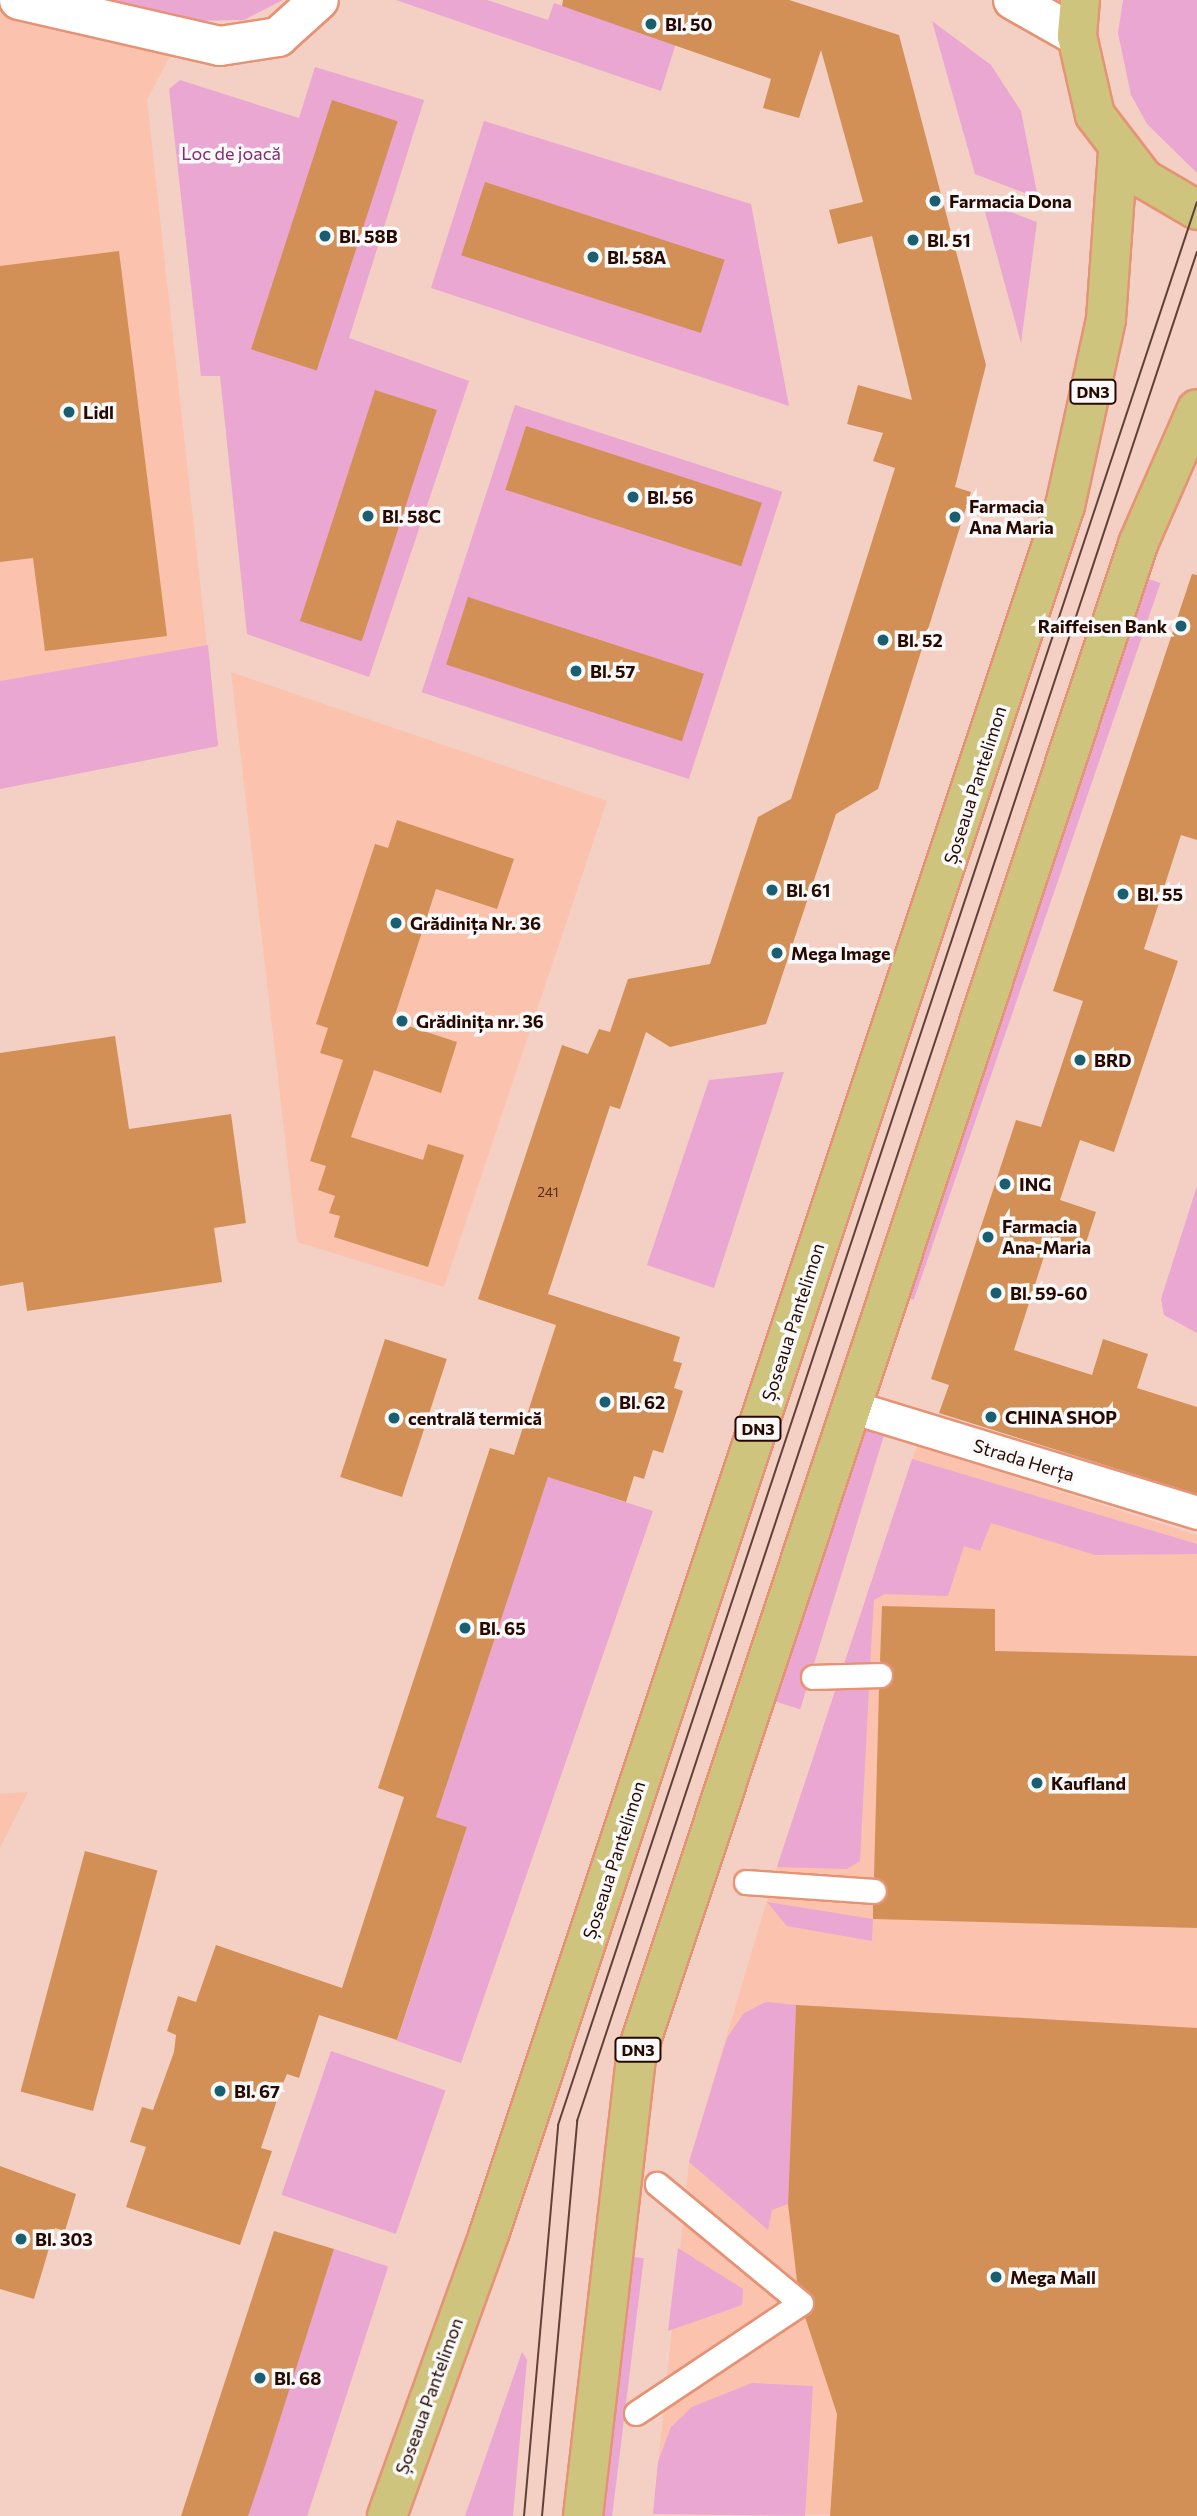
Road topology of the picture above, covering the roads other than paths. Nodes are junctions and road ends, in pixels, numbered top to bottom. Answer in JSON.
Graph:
{"nodes":[{"id":1,"x":19,"y":0,"type":"edge"},
{"id":2,"x":319,"y":0,"type":"edge"},
{"id":3,"x":1013,"y":0,"type":"edge"},
{"id":4,"x":1079,"y":18,"type":"edge"},
{"id":5,"x":1118,"y":153,"type":"junction"},
{"id":6,"x":1197,"y":210,"type":"edge"},
{"id":7,"x":1195,"y":413,"type":"edge"},
{"id":8,"x":851,"y":1407,"type":"junction"},
{"id":9,"x":1197,"y":1513,"type":"edge"},
{"id":10,"x":880,"y":1675,"type":"dead end"},
{"id":11,"x":813,"y":1677,"type":"dead end"},
{"id":12,"x":746,"y":1882,"type":"dead end"},
{"id":13,"x":874,"y":1891,"type":"dead end"},
{"id":14,"x":657,"y":2184,"type":"dead end"},
{"id":15,"x":636,"y":2413,"type":"dead end"},
{"id":16,"x":387,"y":2516,"type":"edge"},
{"id":17,"x":583,"y":2516,"type":"edge"}],
"edges":[{"from":1,"to":2,"type":"main road"},
{"from":3,"to":4,"type":"main road"},
{"from":4,"to":5,"type":"main road"},
{"from":5,"to":6,"type":"main road"},
{"from":5,"to":16,"type":"main road","name":"Șoseaua Pantelimon","number":"DN3"},
{"from":7,"to":8,"type":"main road","number":"DN3"},
{"from":8,"to":9,"type":"street","name":"Strada Herța"},
{"from":8,"to":17,"type":"main road","number":"DN3"},
{"from":10,"to":11,"type":"street"},
{"from":12,"to":13,"type":"street"},
{"from":14,"to":15,"type":"street"}]}
